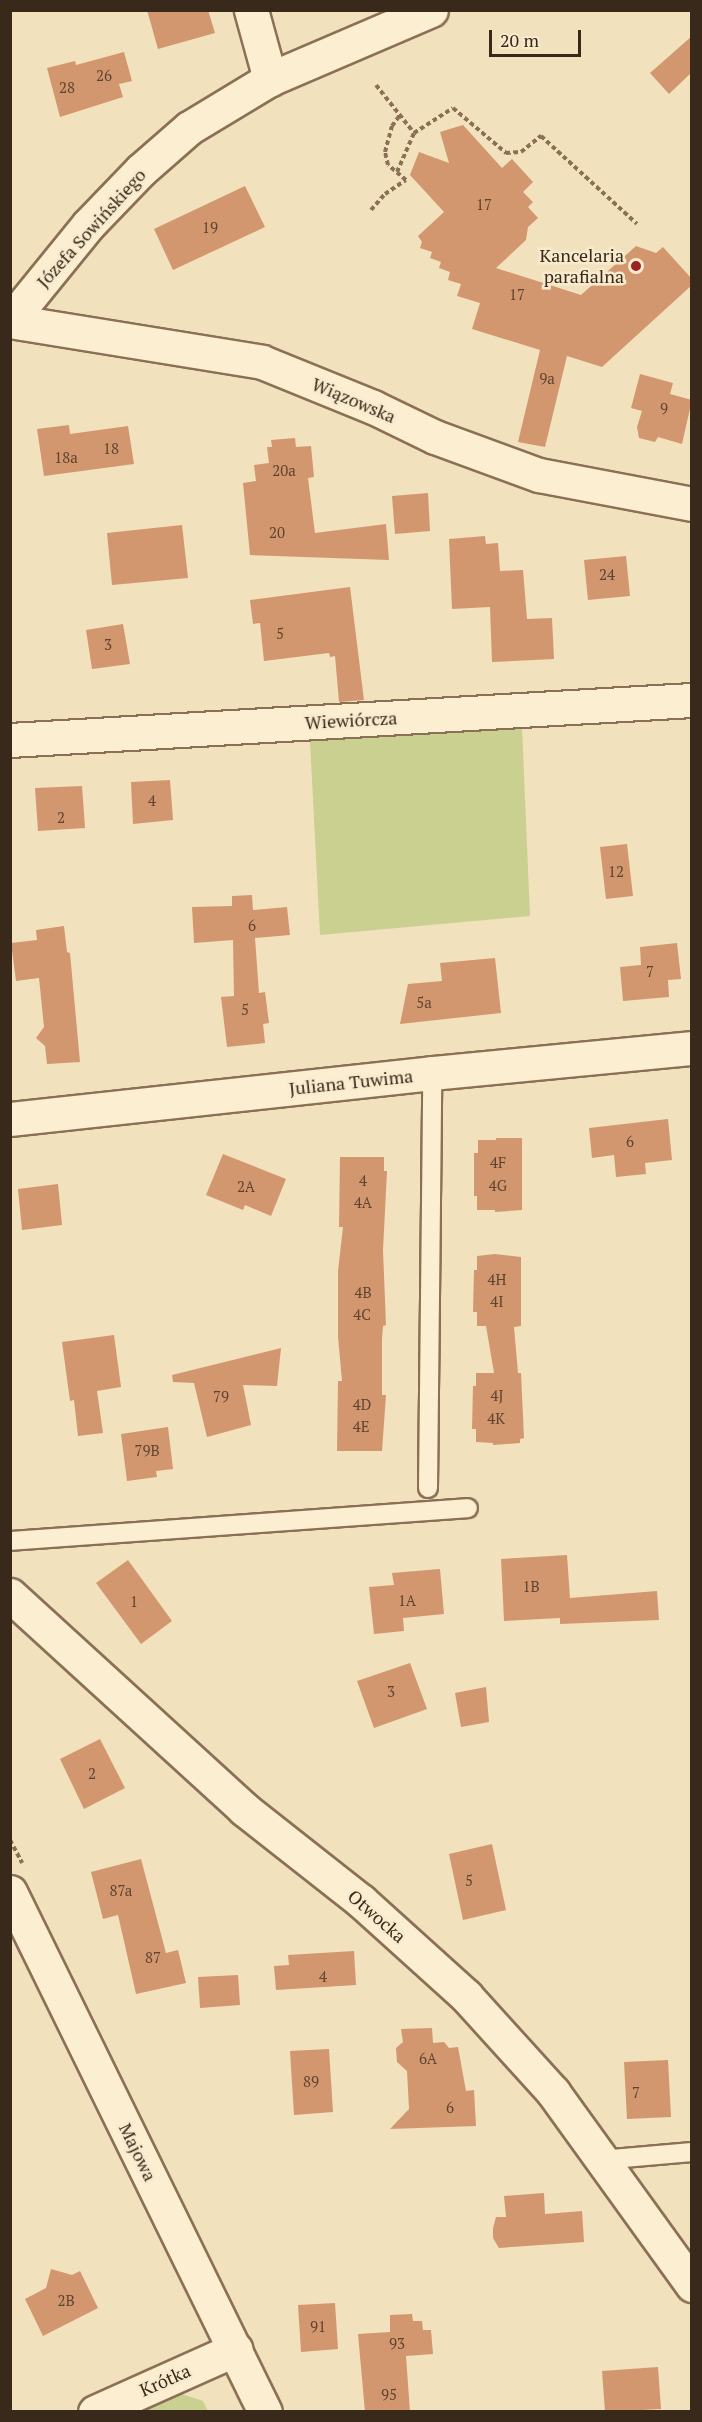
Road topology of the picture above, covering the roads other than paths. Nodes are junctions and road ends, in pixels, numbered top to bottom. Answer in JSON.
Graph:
{"nodes":[{"id":1,"x":251,"y":10,"type":"edge"},
{"id":2,"x":431,"y":10,"type":"edge"},
{"id":3,"x":270,"y":79,"type":"junction"},
{"id":4,"x":10,"y":321,"type":"edge"},
{"id":5,"x":692,"y":504,"type":"edge"},
{"id":6,"x":692,"y":700,"type":"edge"},
{"id":7,"x":10,"y":740,"type":"edge"},
{"id":8,"x":692,"y":1048,"type":"edge"},
{"id":9,"x":432,"y":1073,"type":"junction"},
{"id":10,"x":10,"y":1119,"type":"edge"},
{"id":11,"x":428,"y":1488,"type":"dead end"},
{"id":12,"x":468,"y":1508,"type":"dead end"},
{"id":13,"x":10,"y":1541,"type":"edge"},
{"id":14,"x":10,"y":1595,"type":"edge"},
{"id":15,"x":10,"y":1892,"type":"edge"},
{"id":16,"x":692,"y":2152,"type":"edge"},
{"id":17,"x":601,"y":2160,"type":"junction"},
{"id":18,"x":692,"y":2285,"type":"edge"},
{"id":19,"x":236,"y":2349,"type":"junction"},
{"id":20,"x":95,"y":2412,"type":"edge"},
{"id":21,"x":265,"y":2412,"type":"edge"}],
"edges":[{"from":1,"to":3,"type":"street"},
{"from":2,"to":3,"type":"street","name":"Józefa Sowińskiego"},
{"from":3,"to":4,"type":"street","name":"Józefa Sowińskiego"},
{"from":4,"to":5,"type":"street","name":"Wiązowska"},
{"from":6,"to":7,"type":"street","name":"Wiewiórcza"},
{"from":8,"to":9,"type":"street","name":"Juliana Tuwima"},
{"from":9,"to":10,"type":"street","name":"Juliana Tuwima"},
{"from":9,"to":11,"type":"lane"},
{"from":12,"to":13,"type":"lane"},
{"from":14,"to":17,"type":"street","name":"Otwocka"},
{"from":15,"to":19,"type":"street","name":"Majowa"},
{"from":16,"to":17,"type":"lane"},
{"from":17,"to":18,"type":"street","name":"Otwocka"},
{"from":19,"to":20,"type":"street","name":"Krótka"},
{"from":19,"to":21,"type":"street","name":"Majowa"}]}
